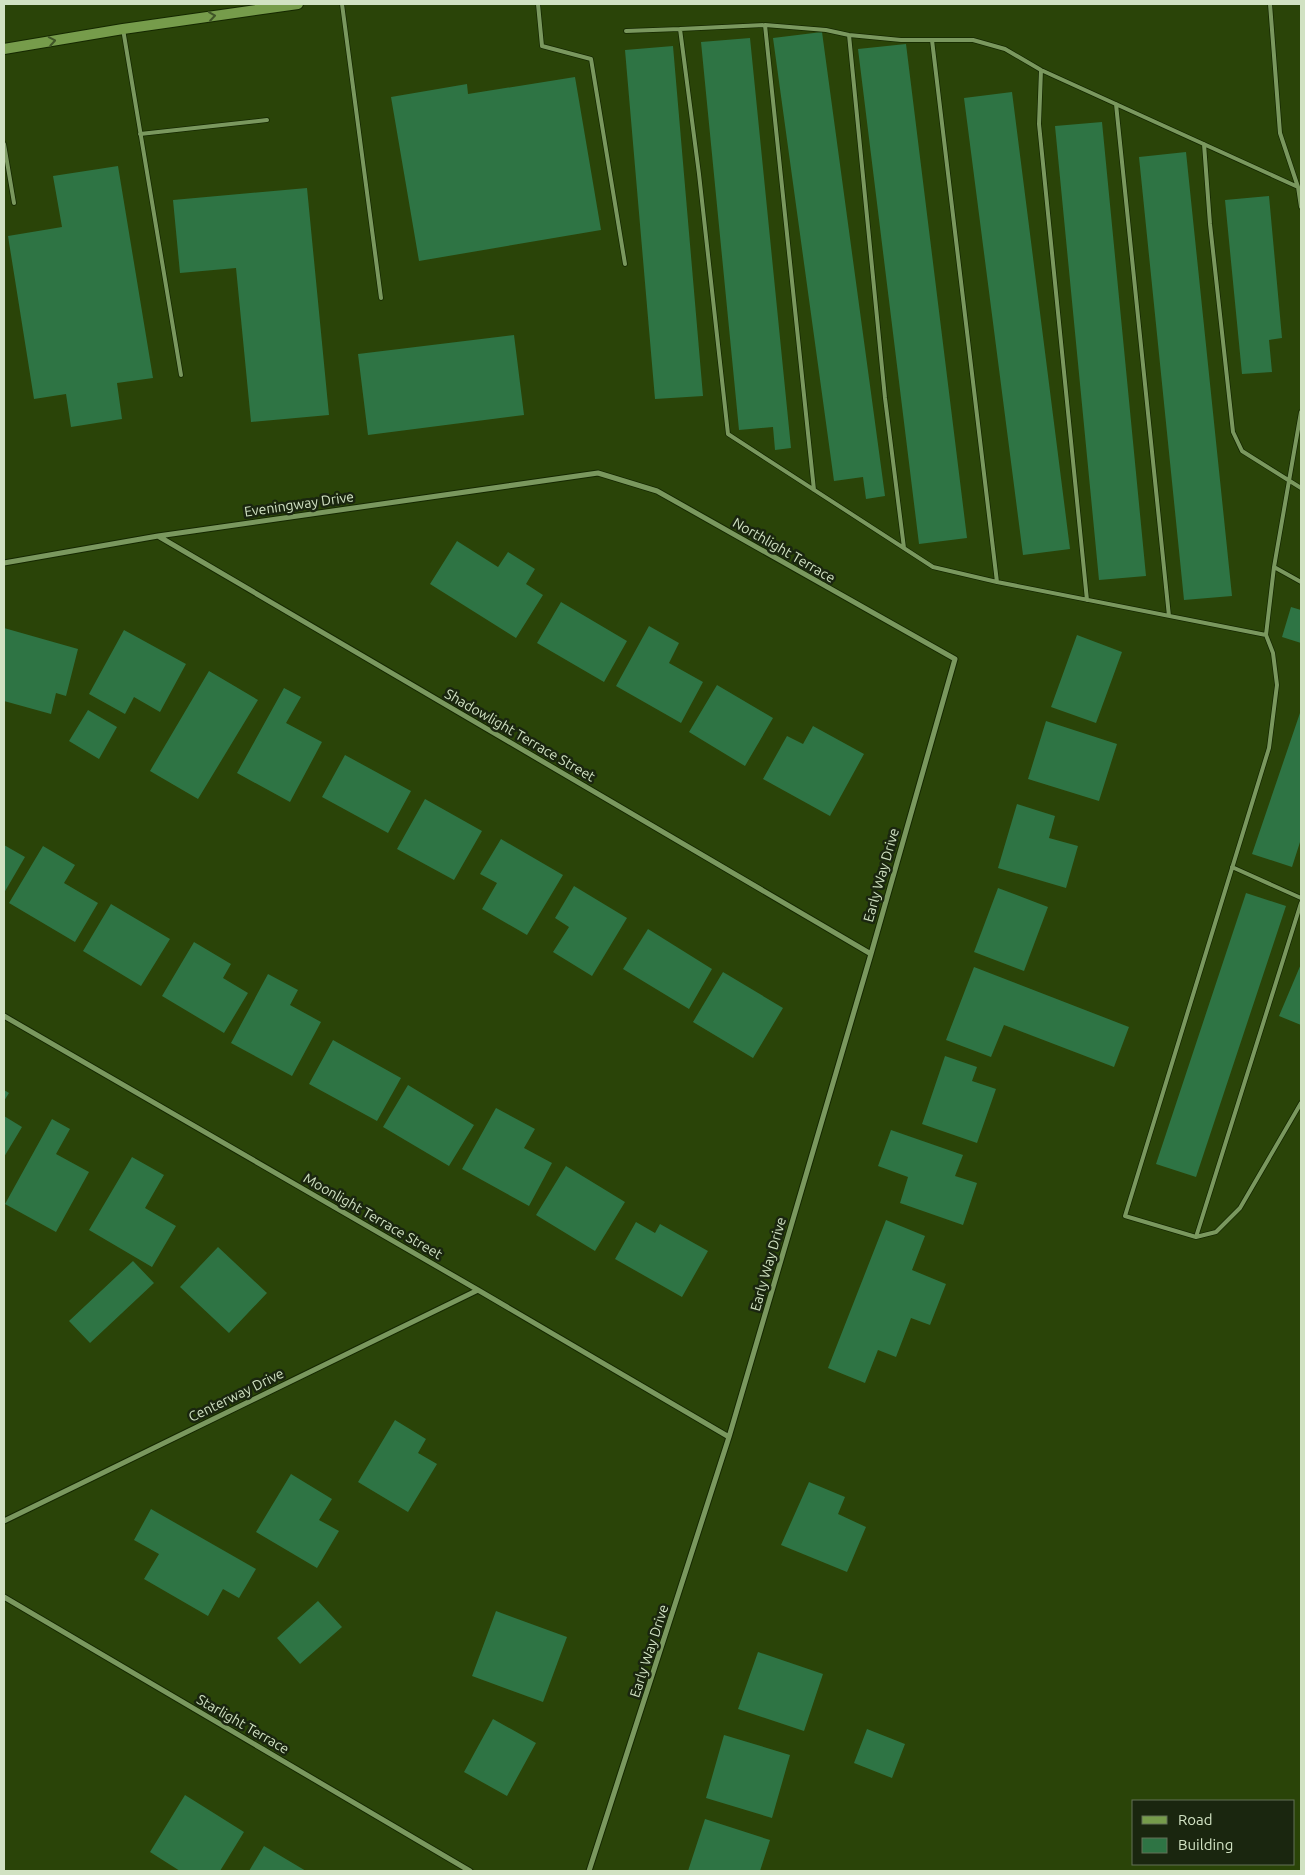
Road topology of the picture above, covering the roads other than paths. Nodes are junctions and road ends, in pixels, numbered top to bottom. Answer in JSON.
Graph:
{"nodes":[{"id":1,"x":298,"y":4,"type":"edge"},
{"id":2,"x":342,"y":4,"type":"edge"},
{"id":3,"x":538,"y":4,"type":"edge"},
{"id":4,"x":1270,"y":4,"type":"edge"},
{"id":5,"x":766,"y":25,"type":"junction"},
{"id":6,"x":123,"y":29,"type":"junction"},
{"id":7,"x":680,"y":29,"type":"junction"},
{"id":8,"x":626,"y":31,"type":"dead end"},
{"id":9,"x":849,"y":35,"type":"junction"},
{"id":10,"x":932,"y":40,"type":"junction"},
{"id":11,"x":4,"y":49,"type":"edge"},
{"id":12,"x":1041,"y":70,"type":"junction"},
{"id":13,"x":1116,"y":104,"type":"junction"},
{"id":14,"x":267,"y":120,"type":"dead end"},
{"id":15,"x":140,"y":134,"type":"junction"},
{"id":16,"x":4,"y":144,"type":"edge"},
{"id":17,"x":1204,"y":144,"type":"junction"},
{"id":18,"x":1298,"y":187,"type":"junction"},
{"id":19,"x":14,"y":203,"type":"dead end"},
{"id":20,"x":1301,"y":207,"type":"edge"},
{"id":21,"x":625,"y":264,"type":"dead end"},
{"id":22,"x":381,"y":298,"type":"dead end"},
{"id":23,"x":181,"y":375,"type":"dead end"},
{"id":24,"x":1301,"y":412,"type":"edge"},
{"id":25,"x":598,"y":473,"type":"joint"},
{"id":26,"x":1289,"y":481,"type":"junction"},
{"id":27,"x":1301,"y":488,"type":"edge"},
{"id":28,"x":814,"y":490,"type":"junction"},
{"id":29,"x":158,"y":536,"type":"junction"},
{"id":30,"x":904,"y":548,"type":"junction"},
{"id":31,"x":4,"y":563,"type":"edge"},
{"id":32,"x":1274,"y":567,"type":"junction"},
{"id":33,"x":997,"y":582,"type":"junction"},
{"id":34,"x":1301,"y":582,"type":"edge"},
{"id":35,"x":1087,"y":600,"type":"junction"},
{"id":36,"x":1169,"y":616,"type":"junction"},
{"id":37,"x":1266,"y":635,"type":"junction"},
{"id":38,"x":955,"y":659,"type":"joint"},
{"id":39,"x":1232,"y":867,"type":"junction"},
{"id":40,"x":1301,"y":898,"type":"edge"},
{"id":41,"x":1301,"y":903,"type":"edge"},
{"id":42,"x":871,"y":954,"type":"junction"},
{"id":43,"x":4,"y":1016,"type":"edge"},
{"id":44,"x":1301,"y":1103,"type":"edge"},
{"id":45,"x":1196,"y":1238,"type":"junction"},
{"id":46,"x":478,"y":1290,"type":"junction"},
{"id":47,"x":729,"y":1437,"type":"junction"},
{"id":48,"x":4,"y":1521,"type":"edge"},
{"id":49,"x":4,"y":1597,"type":"edge"},
{"id":50,"x":470,"y":1871,"type":"edge"},
{"id":51,"x":589,"y":1871,"type":"edge"}],
"edges":[{"from":6,"to":1,"type":"main road","one_way":true},
{"from":2,"to":22,"type":"lane"},
{"from":3,"to":21,"type":"lane"},
{"from":4,"to":18,"type":"lane"},
{"from":5,"to":7,"type":"lane"},
{"from":5,"to":9,"type":"lane"},
{"from":5,"to":28,"type":"lane"},
{"from":11,"to":6,"type":"main road","one_way":true},
{"from":6,"to":15,"type":"lane"},
{"from":7,"to":8,"type":"lane"},
{"from":7,"to":28,"type":"lane"},
{"from":9,"to":10,"type":"lane"},
{"from":9,"to":30,"type":"lane"},
{"from":10,"to":12,"type":"lane"},
{"from":10,"to":33,"type":"lane"},
{"from":12,"to":13,"type":"lane"},
{"from":12,"to":35,"type":"lane"},
{"from":13,"to":17,"type":"lane"},
{"from":13,"to":36,"type":"lane"},
{"from":14,"to":15,"type":"lane"},
{"from":15,"to":23,"type":"lane"},
{"from":16,"to":19,"type":"lane"},
{"from":17,"to":18,"type":"lane"},
{"from":17,"to":26,"type":"lane"},
{"from":18,"to":20,"type":"lane"},
{"from":24,"to":26,"type":"lane"},
{"from":25,"to":29,"type":"street","name":"Eveningway Drive"},
{"from":25,"to":38,"type":"street","name":"Northlight Terrace"},
{"from":26,"to":27,"type":"lane"},
{"from":26,"to":32,"type":"lane"},
{"from":28,"to":30,"type":"lane"},
{"from":29,"to":31,"type":"street","name":"Eveningway Drive"},
{"from":29,"to":42,"type":"street","name":"Shadowlight Terrace Street"},
{"from":30,"to":33,"type":"lane"},
{"from":32,"to":34,"type":"lane"},
{"from":32,"to":37,"type":"lane"},
{"from":33,"to":35,"type":"lane"},
{"from":35,"to":36,"type":"lane"},
{"from":36,"to":37,"type":"lane"},
{"from":37,"to":39,"type":"lane"},
{"from":38,"to":42,"type":"street","name":"Early Way Drive"},
{"from":39,"to":40,"type":"lane"},
{"from":39,"to":45,"type":"lane"},
{"from":41,"to":45,"type":"lane"},
{"from":42,"to":47,"type":"street","name":"Early Way Drive"},
{"from":43,"to":46,"type":"street","name":"Moonlight Terrace Street"},
{"from":44,"to":45,"type":"lane"},
{"from":46,"to":47,"type":"street","name":"Moonlight Terrace Street"},
{"from":46,"to":48,"type":"street","name":"Centerway Drive"},
{"from":47,"to":51,"type":"street","name":"Early Way Drive"},
{"from":49,"to":50,"type":"street","name":"Starlight Terrace"}]}
